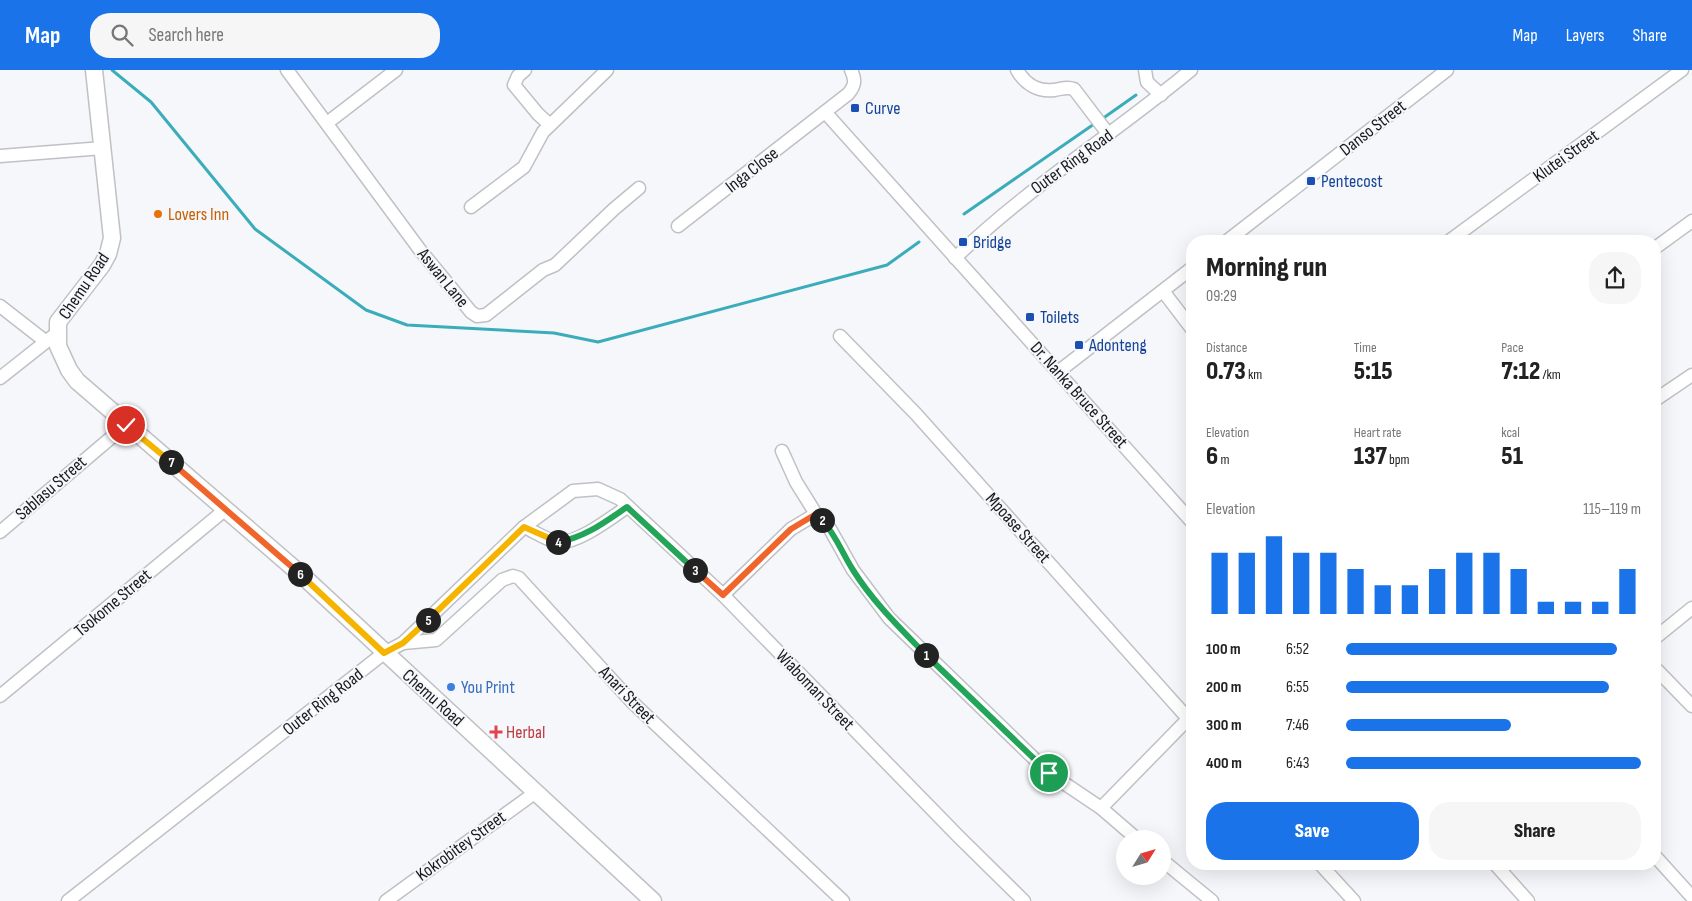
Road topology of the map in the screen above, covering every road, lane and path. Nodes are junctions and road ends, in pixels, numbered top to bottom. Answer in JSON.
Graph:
{"nodes":[{"id":1,"x":94,"y":70,"type":"edge"},
{"id":2,"x":287,"y":70,"type":"edge"},
{"id":3,"x":396,"y":70,"type":"edge"},
{"id":4,"x":525,"y":70,"type":"edge"},
{"id":5,"x":607,"y":70,"type":"edge"},
{"id":6,"x":851,"y":70,"type":"edge"},
{"id":7,"x":1017,"y":70,"type":"edge"},
{"id":8,"x":1145,"y":70,"type":"edge"},
{"id":9,"x":1191,"y":70,"type":"edge"},
{"id":10,"x":1447,"y":70,"type":"edge"},
{"id":11,"x":1682,"y":70,"type":"edge"},
{"id":12,"x":1161,"y":95,"type":"junction"},
{"id":13,"x":825,"y":112,"type":"junction"},
{"id":14,"x":327,"y":123,"type":"junction"},
{"id":15,"x":550,"y":125,"type":"junction"},
{"id":16,"x":1110,"y":135,"type":"junction"},
{"id":17,"x":103,"y":148,"type":"junction"},
{"id":18,"x":0,"y":156,"type":"edge"},
{"id":19,"x":639,"y":188,"type":"dead end"},
{"id":20,"x":471,"y":207,"type":"dead end"},
{"id":21,"x":1692,"y":221,"type":"edge"},
{"id":22,"x":678,"y":226,"type":"dead end"},
{"id":23,"x":1235,"y":235,"type":"edge"},
{"id":24,"x":1457,"y":235,"type":"edge"},
{"id":25,"x":1661,"y":244,"type":"edge"},
{"id":26,"x":955,"y":258,"type":"junction"},
{"id":27,"x":1186,"y":273,"type":"edge"},
{"id":28,"x":1162,"y":291,"type":"junction"},
{"id":29,"x":0,"y":306,"type":"edge"},
{"id":30,"x":1186,"y":321,"type":"edge"},
{"id":31,"x":840,"y":336,"type":"dead end"},
{"id":32,"x":51,"y":337,"type":"junction"},
{"id":33,"x":1058,"y":372,"type":"junction"},
{"id":34,"x":1692,"y":374,"type":"edge"},
{"id":35,"x":0,"y":378,"type":"edge"},
{"id":36,"x":1661,"y":396,"type":"edge"},
{"id":37,"x":126,"y":425,"type":"junction"},
{"id":38,"x":782,"y":451,"type":"dead end"},
{"id":39,"x":598,"y":489,"type":"joint"},
{"id":40,"x":627,"y":507,"type":"junction"},
{"id":41,"x":226,"y":509,"type":"junction"},
{"id":42,"x":816,"y":514,"type":"junction"},
{"id":43,"x":1186,"y":515,"type":"edge"},
{"id":44,"x":524,"y":527,"type":"junction"},
{"id":45,"x":0,"y":532,"type":"edge"},
{"id":46,"x":723,"y":595,"type":"junction"},
{"id":47,"x":1692,"y":608,"type":"edge"},
{"id":48,"x":1661,"y":633,"type":"edge"},
{"id":49,"x":403,"y":643,"type":"junction"},
{"id":50,"x":384,"y":653,"type":"junction"},
{"id":51,"x":1661,"y":674,"type":"edge"},
{"id":52,"x":0,"y":696,"type":"edge"},
{"id":53,"x":1692,"y":706,"type":"edge"},
{"id":54,"x":1186,"y":713,"type":"edge"},
{"id":55,"x":1186,"y":724,"type":"edge"},
{"id":56,"x":536,"y":792,"type":"junction"},
{"id":57,"x":1101,"y":808,"type":"junction"},
{"id":58,"x":1127,"y":830,"type":"edge"},
{"id":59,"x":1661,"y":863,"type":"edge"},
{"id":60,"x":1171,"y":867,"type":"edge"},
{"id":61,"x":1325,"y":870,"type":"edge"},
{"id":62,"x":1500,"y":870,"type":"edge"},
{"id":63,"x":1692,"y":898,"type":"edge"},
{"id":64,"x":1351,"y":900,"type":"edge"},
{"id":65,"x":68,"y":901,"type":"edge"},
{"id":66,"x":386,"y":901,"type":"edge"},
{"id":67,"x":653,"y":901,"type":"edge"},
{"id":68,"x":843,"y":901,"type":"edge"},
{"id":69,"x":1024,"y":901,"type":"edge"},
{"id":70,"x":1212,"y":901,"type":"edge"},
{"id":71,"x":1528,"y":901,"type":"edge"}],
"edges":[{"from":1,"to":17,"type":"street","name":"Chemu Road"},
{"from":2,"to":14,"type":"street","name":"Aswan Lane"},
{"from":3,"to":14,"type":"street"},
{"from":4,"to":15,"type":"street"},
{"from":5,"to":15,"type":"street"},
{"from":6,"to":13,"type":"street","name":"Inga Close"},
{"from":7,"to":16,"type":"street"},
{"from":8,"to":12,"type":"street"},
{"from":9,"to":12,"type":"street","name":"Outer Ring Road"},
{"from":10,"to":23,"type":"street","name":"Danso Street"},
{"from":11,"to":24,"type":"street","name":"Klutei Street"},
{"from":12,"to":16,"type":"street","name":"Outer Ring Road"},
{"from":13,"to":22,"type":"street","name":"Inga Close"},
{"from":13,"to":26,"type":"street","name":"Dr. Nanka Bruce Street"},
{"from":14,"to":19,"type":"street","name":"Aswan Lane"},
{"from":15,"to":20,"type":"street"},
{"from":16,"to":26,"type":"street","name":"Outer Ring Road"},
{"from":17,"to":18,"type":"street"},
{"from":17,"to":32,"type":"street","name":"Chemu Road"},
{"from":21,"to":25,"type":"street"},
{"from":26,"to":33,"type":"street","name":"Dr. Nanka Bruce Street"},
{"from":27,"to":28,"type":"street"},
{"from":28,"to":30,"type":"street"},
{"from":28,"to":33,"type":"street"},
{"from":29,"to":32,"type":"street"},
{"from":31,"to":54,"type":"street","name":"Mpoase Street"},
{"from":32,"to":35,"type":"street"},
{"from":32,"to":37,"type":"street","name":"Chemu Road"},
{"from":33,"to":43,"type":"street","name":"Dr. Nanka Bruce Street"},
{"from":34,"to":36,"type":"street"},
{"from":37,"to":41,"type":"street","name":"Chemu Road"},
{"from":37,"to":45,"type":"street","name":"Sablasu Street"},
{"from":38,"to":42,"type":"street"},
{"from":39,"to":40,"type":"street","name":"Wiaboman Street"},
{"from":39,"to":44,"type":"street","name":"Outer Ring Road"},
{"from":40,"to":44,"type":"street"},
{"from":40,"to":46,"type":"street","name":"Wiaboman Street"},
{"from":41,"to":50,"type":"street","name":"Chemu Road"},
{"from":41,"to":52,"type":"street","name":"Tsokome Street"},
{"from":42,"to":46,"type":"street"},
{"from":42,"to":57,"type":"street"},
{"from":44,"to":49,"type":"street","name":"Outer Ring Road"},
{"from":46,"to":69,"type":"street","name":"Wiaboman Street"},
{"from":47,"to":48,"type":"street"},
{"from":49,"to":50,"type":"street","name":"Outer Ring Road"},
{"from":49,"to":68,"type":"street","name":"Anari Street"},
{"from":50,"to":56,"type":"street","name":"Chemu Road"},
{"from":50,"to":65,"type":"street","name":"Outer Ring Road"},
{"from":51,"to":53,"type":"street"},
{"from":55,"to":57,"type":"street"},
{"from":56,"to":66,"type":"street","name":"Kokrobitey Street"},
{"from":56,"to":67,"type":"street","name":"Chemu Road"},
{"from":57,"to":58,"type":"street"},
{"from":59,"to":63,"type":"street"},
{"from":60,"to":70,"type":"street"},
{"from":61,"to":64,"type":"street"},
{"from":62,"to":71,"type":"street"}]}
